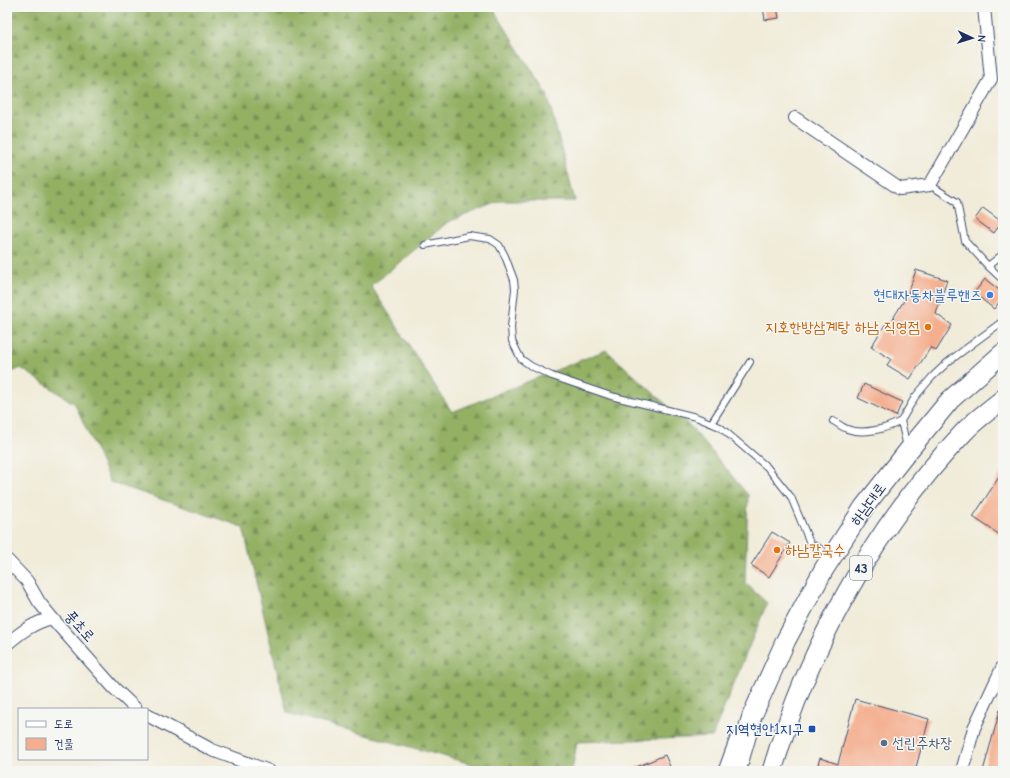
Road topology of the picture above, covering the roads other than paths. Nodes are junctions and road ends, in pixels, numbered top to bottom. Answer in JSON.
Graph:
{"nodes":[{"id":1,"x":984,"y":7,"type":"edge"},
{"id":2,"x":795,"y":118,"type":"dead end"},
{"id":3,"x":930,"y":185,"type":"junction"},
{"id":4,"x":425,"y":245,"type":"dead end"},
{"id":5,"x":1003,"y":254,"type":"edge"},
{"id":6,"x":988,"y":266,"type":"junction"},
{"id":7,"x":1003,"y":280,"type":"edge"},
{"id":8,"x":1003,"y":321,"type":"edge"},
{"id":9,"x":1003,"y":353,"type":"edge"},
{"id":10,"x":750,"y":362,"type":"dead end"},
{"id":11,"x":1000,"y":406,"type":"edge"},
{"id":12,"x":833,"y":421,"type":"dead end"},
{"id":13,"x":901,"y":421,"type":"junction"},
{"id":14,"x":712,"y":422,"type":"junction"},
{"id":15,"x":908,"y":451,"type":"junction"},
{"id":16,"x":814,"y":549,"type":"dead end"},
{"id":17,"x":828,"y":551,"type":"junction"},
{"id":18,"x":7,"y":560,"type":"edge"},
{"id":19,"x":52,"y":618,"type":"junction"},
{"id":20,"x":7,"y":644,"type":"edge"},
{"id":21,"x":1003,"y":666,"type":"edge"},
{"id":22,"x":999,"y":683,"type":"edge"},
{"id":23,"x":135,"y":708,"type":"edge"},
{"id":24,"x":148,"y":716,"type":"edge"},
{"id":25,"x":752,"y":716,"type":"junction"},
{"id":26,"x":269,"y":771,"type":"edge"},
{"id":27,"x":726,"y":771,"type":"edge"},
{"id":28,"x":736,"y":771,"type":"edge"},
{"id":29,"x":772,"y":771,"type":"edge"},
{"id":30,"x":962,"y":771,"type":"edge"}],
"edges":[{"from":1,"to":3,"type":"street"},
{"from":2,"to":3,"type":"street"},
{"from":3,"to":6,"type":"lane"},
{"from":4,"to":14,"type":"lane"},
{"from":5,"to":6,"type":"lane"},
{"from":6,"to":7,"type":"lane"},
{"from":8,"to":13,"type":"lane"},
{"from":9,"to":15,"type":"main road","name":"하남대로","number":"43"},
{"from":10,"to":14,"type":"lane"},
{"from":11,"to":29,"type":"main road","name":"하남대로","number":"43"},
{"from":12,"to":13,"type":"lane"},
{"from":13,"to":15,"type":"lane"},
{"from":14,"to":17,"type":"lane"},
{"from":15,"to":17,"type":"main road","name":"하남대로","number":"43"},
{"from":16,"to":17,"type":"lane"},
{"from":17,"to":25,"type":"main road","name":"하남대로","number":"43"},
{"from":18,"to":19,"type":"street","name":"풍초로"},
{"from":19,"to":20,"type":"street"},
{"from":19,"to":23,"type":"street","name":"풍초로"},
{"from":21,"to":22,"type":"street"},
{"from":22,"to":30,"type":"street"},
{"from":24,"to":26,"type":"street"},
{"from":25,"to":27,"type":"street"},
{"from":25,"to":28,"type":"main road","name":"하남대로","number":"43"}]}
